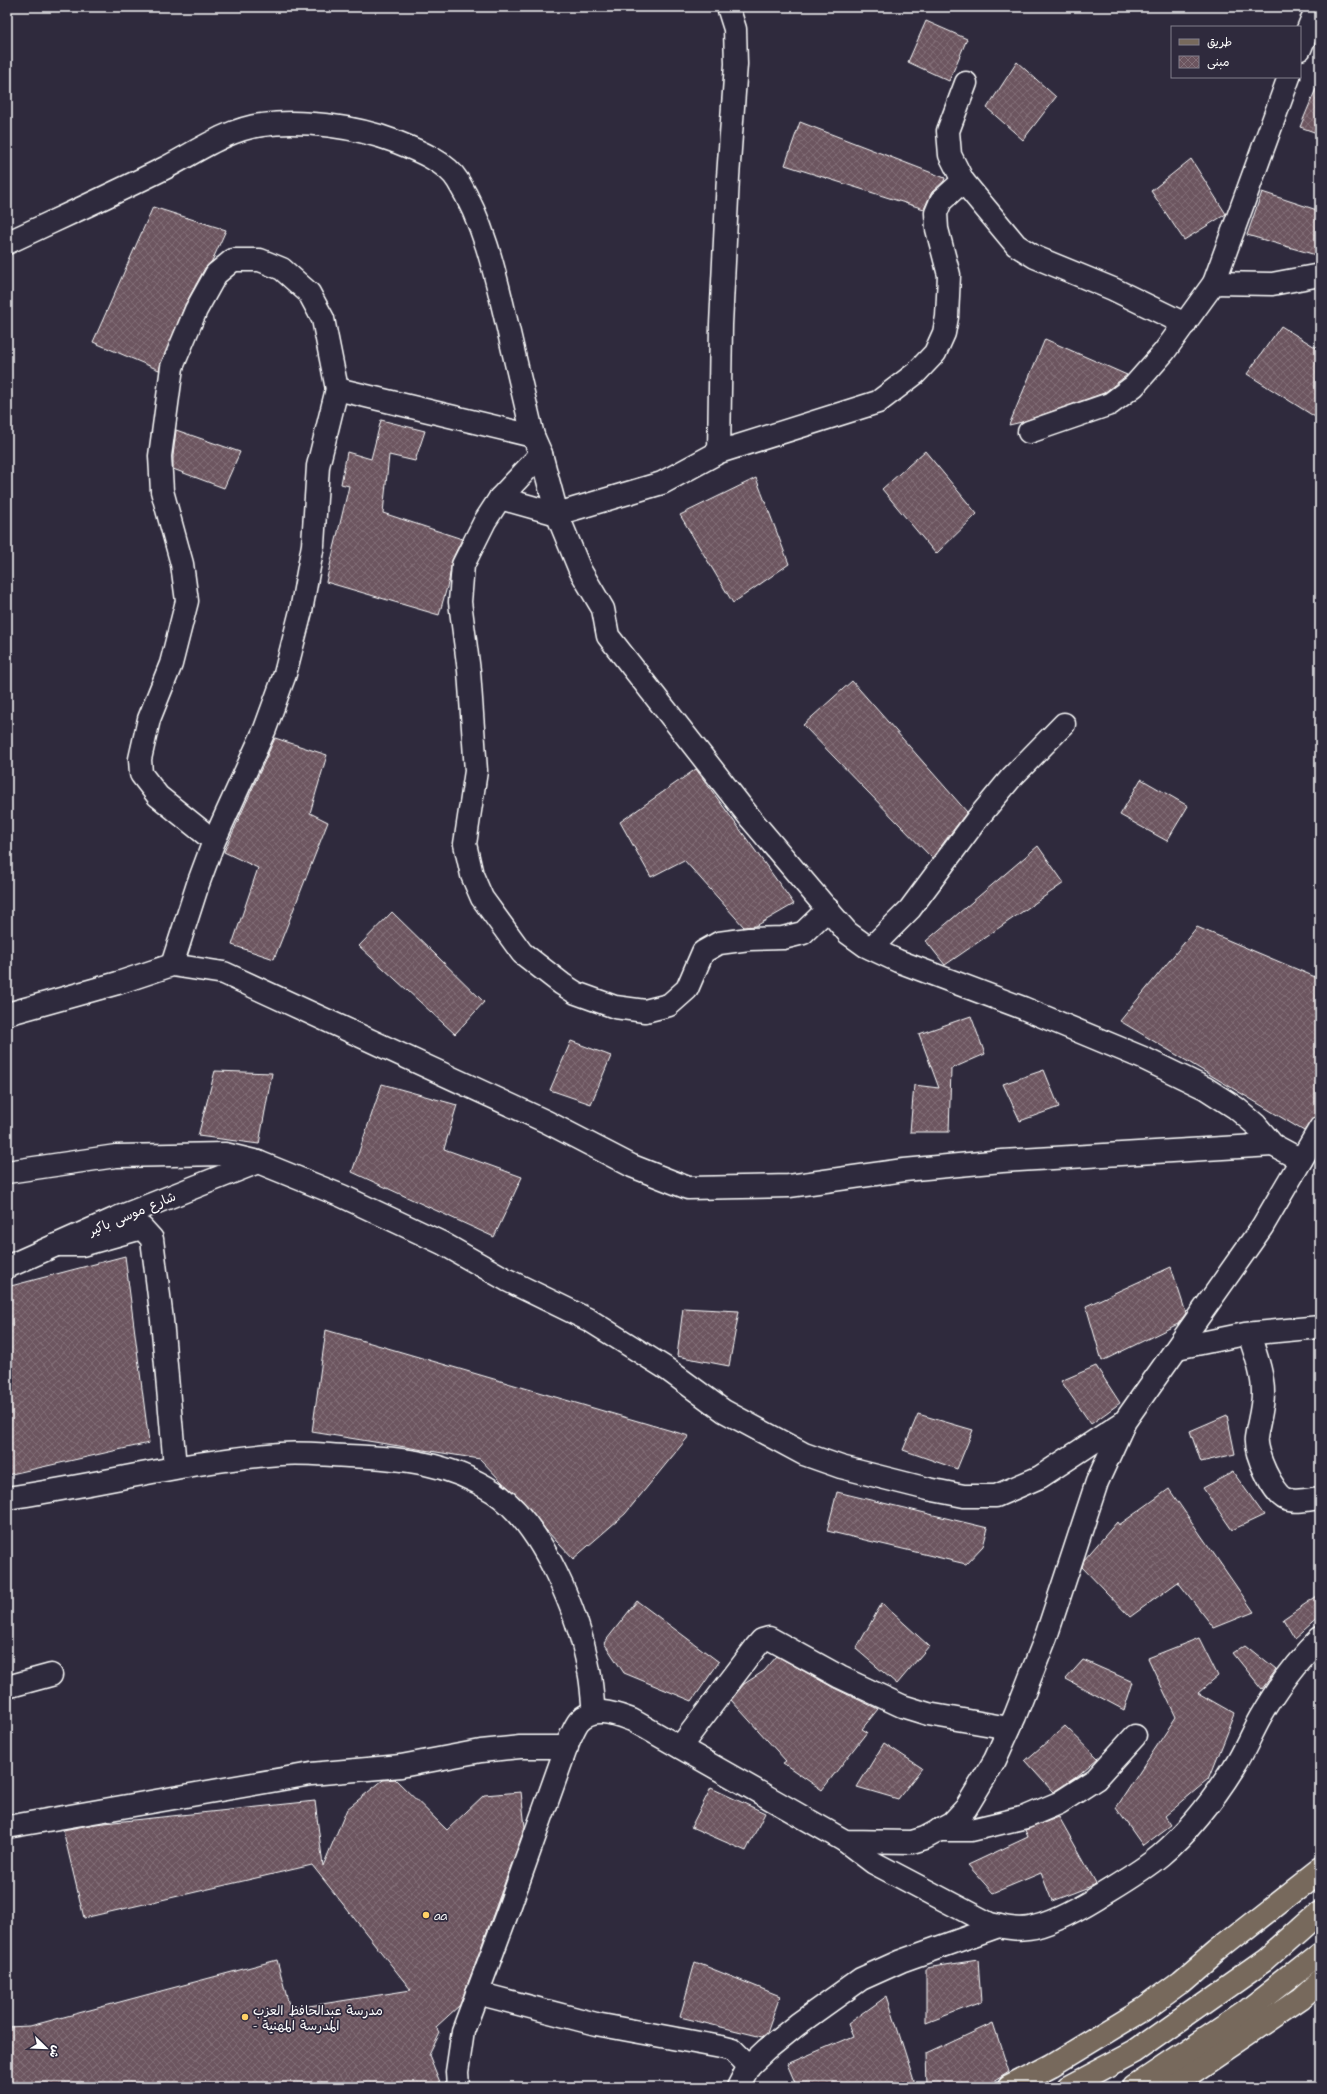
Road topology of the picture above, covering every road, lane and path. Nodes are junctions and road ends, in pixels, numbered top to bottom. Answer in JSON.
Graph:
{"nodes":[{"id":1,"x":728,"y":7,"type":"edge"},
{"id":2,"x":1317,"y":7,"type":"edge"},
{"id":3,"x":1301,"y":47,"type":"edge"},
{"id":4,"x":1289,"y":78,"type":"edge"},
{"id":5,"x":966,"y":83,"type":"dead end"},
{"id":6,"x":963,"y":181,"type":"junction"},
{"id":7,"x":7,"y":243,"type":"edge"},
{"id":8,"x":1320,"y":276,"type":"edge"},
{"id":9,"x":1214,"y":283,"type":"junction"},
{"id":10,"x":1185,"y":324,"type":"junction"},
{"id":11,"x":337,"y":389,"type":"junction"},
{"id":12,"x":1029,"y":432,"type":"dead end"},
{"id":13,"x":537,"y":445,"type":"junction"},
{"id":14,"x":719,"y":452,"type":"junction"},
{"id":15,"x":500,"y":498,"type":"junction"},
{"id":16,"x":558,"y":514,"type":"junction"},
{"id":17,"x":1064,"y":724,"type":"dead end"},
{"id":18,"x":214,"y":841,"type":"junction"},
{"id":19,"x":828,"y":909,"type":"junction"},
{"id":20,"x":871,"y":948,"type":"junction"},
{"id":21,"x":172,"y":965,"type":"junction"},
{"id":22,"x":7,"y":1014,"type":"edge"},
{"id":23,"x":1320,"y":1128,"type":"edge"},
{"id":24,"x":1273,"y":1145,"type":"junction"},
{"id":25,"x":1301,"y":1160,"type":"junction"},
{"id":26,"x":258,"y":1162,"type":"junction"},
{"id":27,"x":7,"y":1172,"type":"edge"},
{"id":28,"x":56,"y":1245,"type":"junction"},
{"id":29,"x":7,"y":1267,"type":"edge"},
{"id":30,"x":1320,"y":1327,"type":"edge"},
{"id":31,"x":1249,"y":1334,"type":"junction"},
{"id":32,"x":1176,"y":1348,"type":"junction"},
{"id":33,"x":1125,"y":1421,"type":"junction"},
{"id":34,"x":175,"y":1467,"type":"junction"},
{"id":35,"x":7,"y":1498,"type":"edge"},
{"id":36,"x":1320,"y":1498,"type":"edge"},
{"id":37,"x":1320,"y":1639,"type":"edge"},
{"id":38,"x":51,"y":1676,"type":"dead end"},
{"id":39,"x":7,"y":1687,"type":"edge"},
{"id":40,"x":594,"y":1712,"type":"junction"},
{"id":41,"x":1009,"y":1728,"type":"junction"},
{"id":42,"x":1135,"y":1736,"type":"dead end"},
{"id":43,"x":567,"y":1747,"type":"junction"},
{"id":44,"x":680,"y":1747,"type":"junction"},
{"id":45,"x":7,"y":1827,"type":"edge"},
{"id":46,"x":939,"y":1830,"type":"junction"},
{"id":47,"x":845,"y":1842,"type":"junction"},
{"id":48,"x":1320,"y":1870,"type":"edge"},
{"id":49,"x":1320,"y":1911,"type":"edge"},
{"id":50,"x":999,"y":1926,"type":"junction"},
{"id":51,"x":1320,"y":1953,"type":"edge"},
{"id":52,"x":1320,"y":1981,"type":"edge"},
{"id":53,"x":477,"y":1993,"type":"junction"},
{"id":54,"x":749,"y":2066,"type":"junction"},
{"id":55,"x":458,"y":2087,"type":"edge"},
{"id":56,"x":738,"y":2087,"type":"edge"},
{"id":57,"x":1009,"y":2087,"type":"edge"},
{"id":58,"x":1068,"y":2087,"type":"edge"},
{"id":59,"x":1134,"y":2087,"type":"edge"},
{"id":60,"x":1171,"y":2087,"type":"edge"}],
"edges":[{"from":1,"to":14,"type":"street"},
{"from":2,"to":3,"type":"street"},
{"from":4,"to":9,"type":"street"},
{"from":5,"to":6,"type":"street"},
{"from":6,"to":10,"type":"street"},
{"from":6,"to":14,"type":"street"},
{"from":7,"to":13,"type":"street"},
{"from":8,"to":9,"type":"street"},
{"from":9,"to":10,"type":"street"},
{"from":10,"to":12,"type":"street"},
{"from":11,"to":13,"type":"street"},
{"from":11,"to":18,"type":"street"},
{"from":11,"to":18,"type":"street"},
{"from":13,"to":15,"type":"street"},
{"from":13,"to":16,"type":"street"},
{"from":14,"to":16,"type":"street"},
{"from":15,"to":16,"type":"street"},
{"from":15,"to":19,"type":"street"},
{"from":16,"to":19,"type":"street"},
{"from":17,"to":20,"type":"street"},
{"from":18,"to":21,"type":"street"},
{"from":19,"to":20,"type":"street"},
{"from":20,"to":24,"type":"street"},
{"from":21,"to":22,"type":"street"},
{"from":21,"to":24,"type":"street"},
{"from":23,"to":25,"type":"street"},
{"from":24,"to":25,"type":"street"},
{"from":25,"to":32,"type":"street"},
{"from":26,"to":27,"type":"street"},
{"from":26,"to":28,"type":"street","name":"شارع موسى باكير"},
{"from":26,"to":33,"type":"street"},
{"from":28,"to":29,"type":"street","name":"شارع موسى باكير"},
{"from":28,"to":34,"type":"street"},
{"from":30,"to":31,"type":"street"},
{"from":31,"to":32,"type":"street"},
{"from":31,"to":36,"type":"street"},
{"from":32,"to":33,"type":"street"},
{"from":33,"to":41,"type":"street"},
{"from":34,"to":35,"type":"street"},
{"from":34,"to":40,"type":"street"},
{"from":37,"to":50,"type":"street"},
{"from":38,"to":39,"type":"street"},
{"from":40,"to":43,"type":"street"},
{"from":40,"to":44,"type":"street"},
{"from":41,"to":44,"type":"street"},
{"from":41,"to":46,"type":"street"},
{"from":42,"to":46,"type":"street"},
{"from":43,"to":45,"type":"street"},
{"from":43,"to":53,"type":"street"},
{"from":44,"to":47,"type":"street"},
{"from":46,"to":47,"type":"street"},
{"from":47,"to":50,"type":"street"},
{"from":48,"to":57,"type":"main road"},
{"from":49,"to":58,"type":"main road"},
{"from":50,"to":54,"type":"street"},
{"from":51,"to":59,"type":"main road"},
{"from":52,"to":60,"type":"main road"},
{"from":53,"to":54,"type":"street"},
{"from":53,"to":55,"type":"street"},
{"from":54,"to":56,"type":"street"}]}
